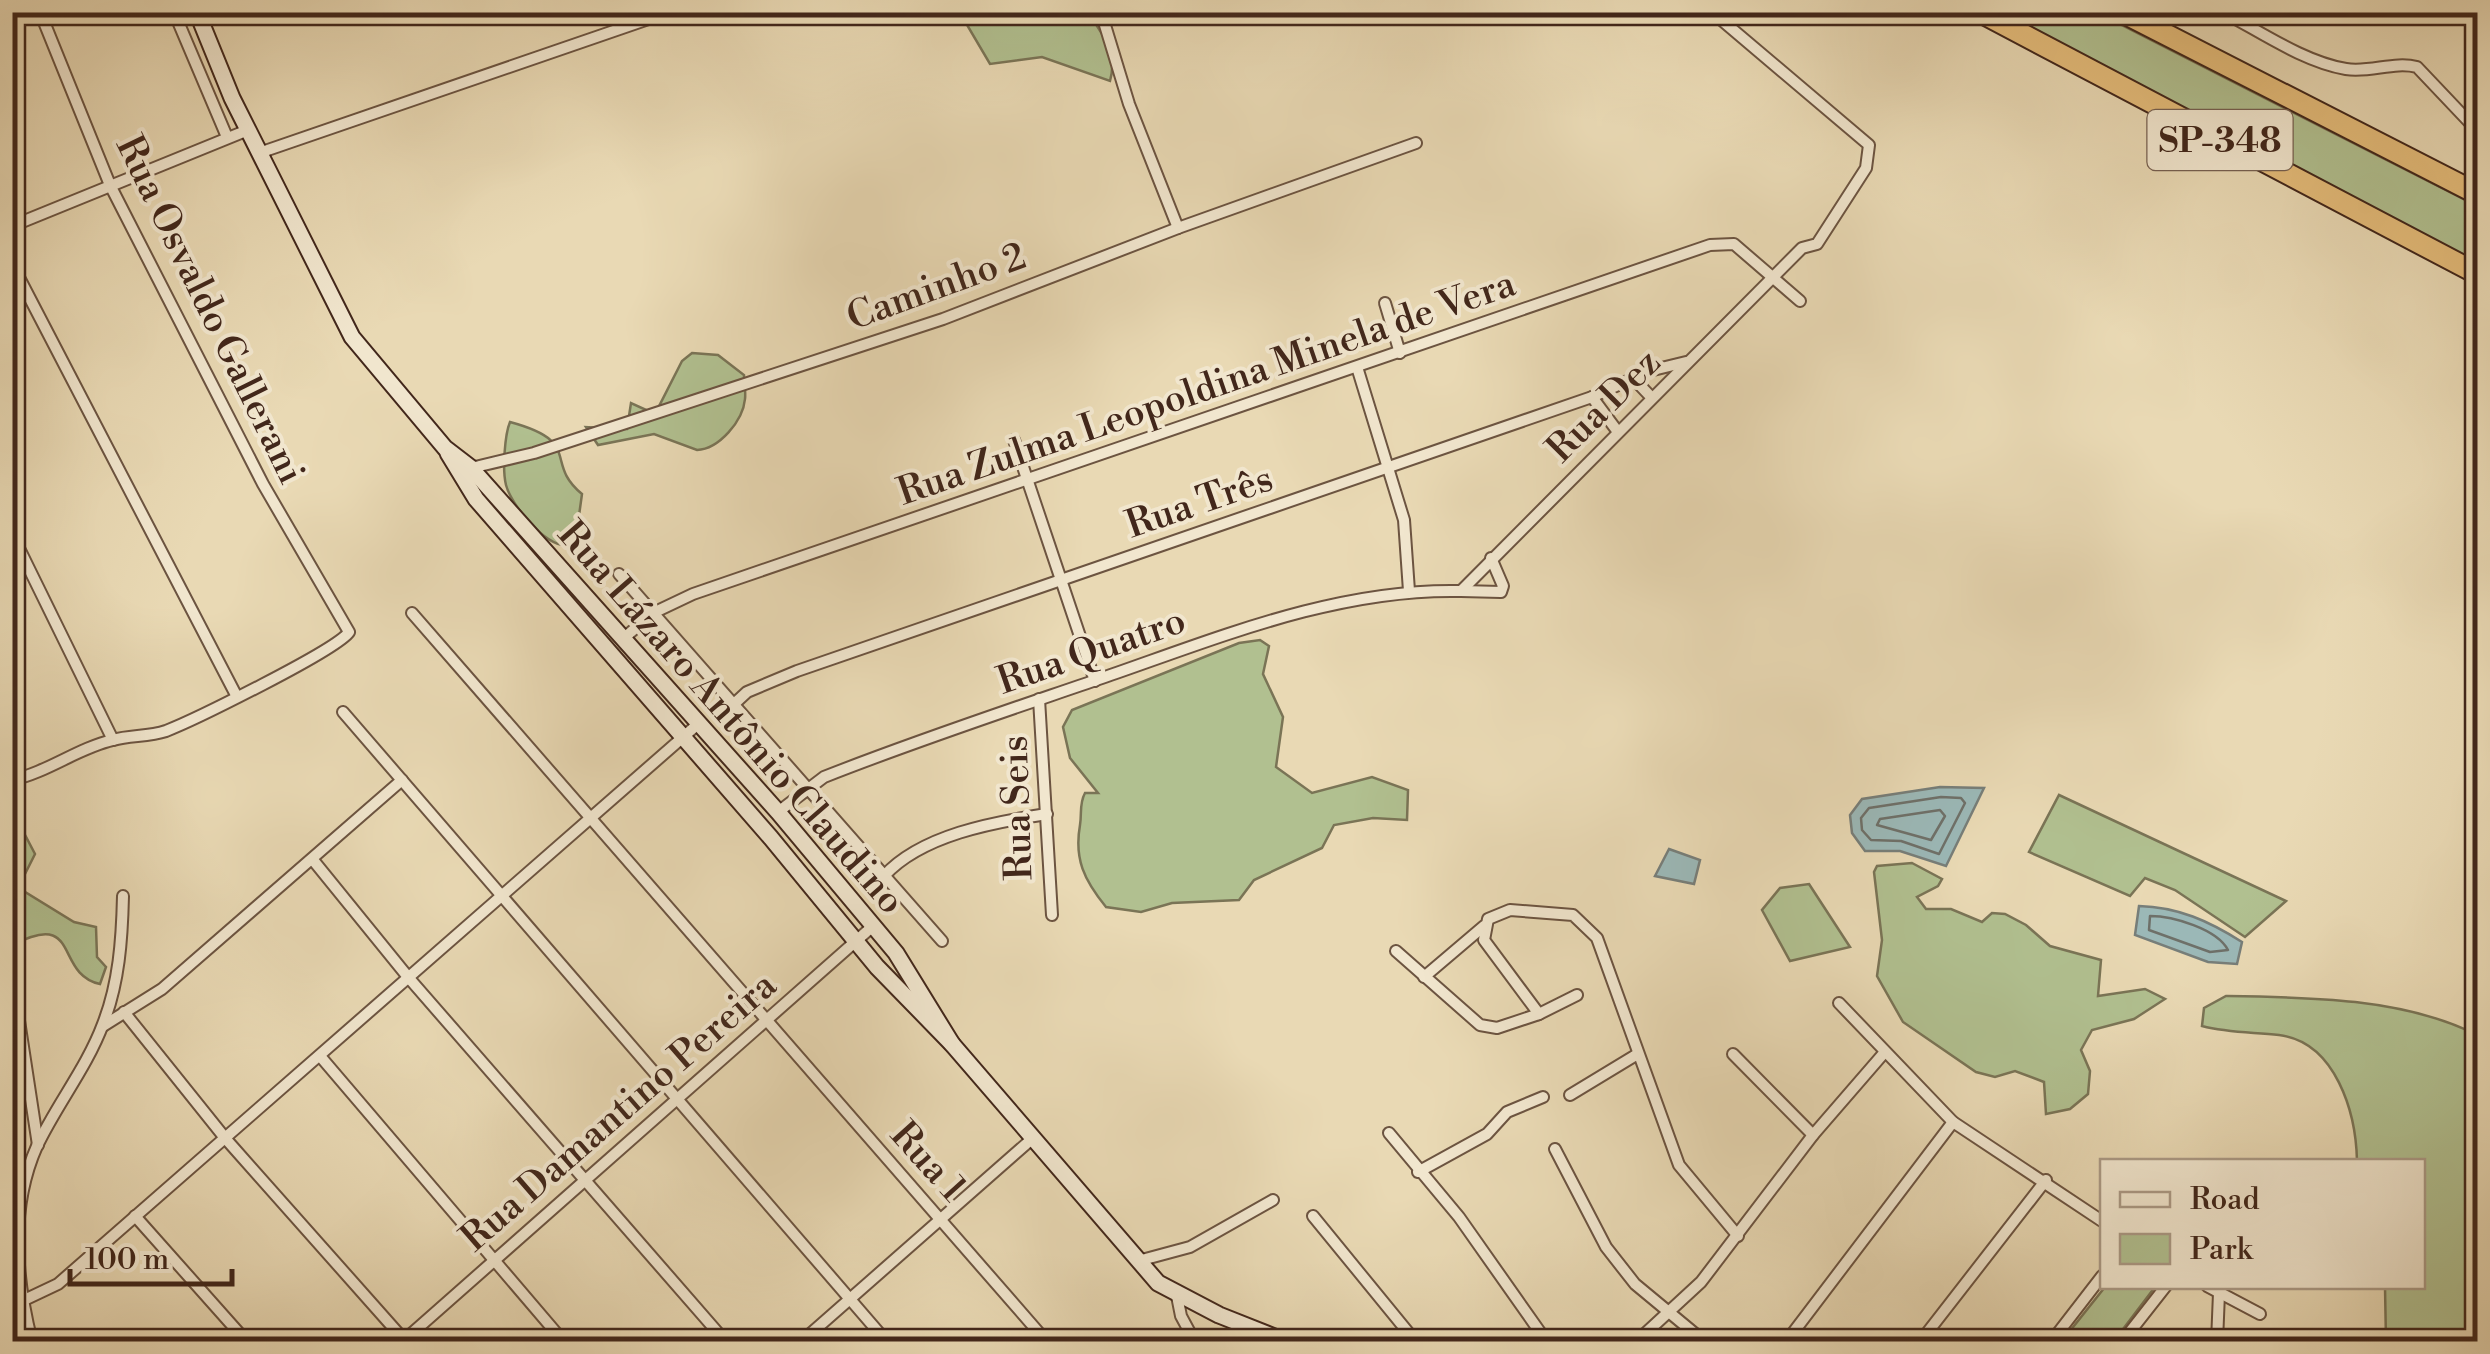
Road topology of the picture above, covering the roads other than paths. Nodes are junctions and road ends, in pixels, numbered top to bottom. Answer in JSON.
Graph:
{"nodes":[{"id":1,"x":40,"y":12,"type":"edge"},
{"id":2,"x":196,"y":12,"type":"edge"},
{"id":3,"x":669,"y":12,"type":"edge"},
{"id":4,"x":1101,"y":12,"type":"edge"},
{"id":5,"x":1712,"y":12,"type":"edge"},
{"id":6,"x":1980,"y":12,"type":"edge"},
{"id":7,"x":2122,"y":12,"type":"edge"},
{"id":8,"x":2224,"y":12,"type":"edge"},
{"id":9,"x":175,"y":13,"type":"edge"},
{"id":10,"x":2472,"y":125,"type":"dead end"},
{"id":11,"x":248,"y":130,"type":"junction"},
{"id":12,"x":227,"y":137,"type":"junction"},
{"id":13,"x":1416,"y":143,"type":"dead end"},
{"id":14,"x":259,"y":153,"type":"junction"},
{"id":15,"x":110,"y":184,"type":"junction"},
{"id":16,"x":2478,"y":194,"type":"edge"},
{"id":17,"x":12,"y":226,"type":"edge"},
{"id":18,"x":1178,"y":228,"type":"junction"},
{"id":19,"x":12,"y":264,"type":"edge"},
{"id":20,"x":2478,"y":274,"type":"edge"},
{"id":21,"x":1773,"y":277,"type":"junction"},
{"id":22,"x":1800,"y":301,"type":"dead end"},
{"id":23,"x":1385,"y":304,"type":"dead end"},
{"id":24,"x":1400,"y":352,"type":"junction"},
{"id":25,"x":1688,"y":362,"type":"junction"},
{"id":26,"x":1357,"y":368,"type":"junction"},
{"id":27,"x":1633,"y":378,"type":"junction"},
{"id":28,"x":1592,"y":397,"type":"junction"},
{"id":29,"x":1652,"y":398,"type":"junction"},
{"id":30,"x":1618,"y":432,"type":"junction"},
{"id":31,"x":1014,"y":440,"type":"dead end"},
{"id":32,"x":445,"y":448,"type":"junction"},
{"id":33,"x":1390,"y":467,"type":"junction"},
{"id":34,"x":471,"y":468,"type":"junction"},
{"id":35,"x":1028,"y":481,"type":"junction"},
{"id":36,"x":12,"y":534,"type":"edge"},
{"id":37,"x":1491,"y":558,"type":"junction"},
{"id":38,"x":619,"y":574,"type":"dead end"},
{"id":39,"x":1061,"y":582,"type":"junction"},
{"id":40,"x":1408,"y":591,"type":"junction"},
{"id":41,"x":1462,"y":591,"type":"junction"},
{"id":42,"x":412,"y":613,"type":"dead end"},
{"id":43,"x":653,"y":613,"type":"junction"},
{"id":44,"x":624,"y":638,"type":"junction"},
{"id":45,"x":1095,"y":680,"type":"junction"},
{"id":46,"x":236,"y":695,"type":"junction"},
{"id":47,"x":1040,"y":699,"type":"junction"},
{"id":48,"x":734,"y":704,"type":"junction"},
{"id":49,"x":343,"y":712,"type":"dead end"},
{"id":50,"x":698,"y":724,"type":"junction"},
{"id":51,"x":682,"y":738,"type":"junction"},
{"id":52,"x":113,"y":740,"type":"junction"},
{"id":53,"x":12,"y":780,"type":"edge"},
{"id":54,"x":402,"y":780,"type":"junction"},
{"id":55,"x":805,"y":788,"type":"junction"},
{"id":56,"x":778,"y":812,"type":"junction"},
{"id":57,"x":1046,"y":814,"type":"junction"},
{"id":58,"x":592,"y":818,"type":"junction"},
{"id":59,"x":312,"y":860,"type":"junction"},
{"id":60,"x":884,"y":876,"type":"junction"},
{"id":61,"x":123,"y":896,"type":"dead end"},
{"id":62,"x":500,"y":896,"type":"junction"},
{"id":63,"x":1052,"y":915,"type":"dead end"},
{"id":64,"x":873,"y":926,"type":"junction"},
{"id":65,"x":1484,"y":926,"type":"junction"},
{"id":66,"x":857,"y":940,"type":"junction"},
{"id":67,"x":942,"y":941,"type":"dead end"},
{"id":68,"x":1396,"y":951,"type":"dead end"},
{"id":69,"x":408,"y":977,"type":"junction"},
{"id":70,"x":1424,"y":977,"type":"junction"},
{"id":71,"x":1577,"y":995,"type":"dead end"},
{"id":72,"x":1839,"y":1003,"type":"dead end"},
{"id":73,"x":124,"y":1012,"type":"junction"},
{"id":74,"x":18,"y":1014,"type":"dead end"},
{"id":75,"x":1539,"y":1014,"type":"junction"},
{"id":76,"x":767,"y":1020,"type":"junction"},
{"id":77,"x":102,"y":1027,"type":"junction"},
{"id":78,"x":952,"y":1044,"type":"junction"},
{"id":79,"x":1884,"y":1053,"type":"junction"},
{"id":80,"x":1732,"y":1054,"type":"dead end"},
{"id":81,"x":1636,"y":1055,"type":"junction"},
{"id":82,"x":320,"y":1056,"type":"junction"},
{"id":83,"x":1570,"y":1096,"type":"dead end"},
{"id":84,"x":1543,"y":1097,"type":"dead end"},
{"id":85,"x":677,"y":1098,"type":"junction"},
{"id":86,"x":1953,"y":1122,"type":"junction"},
{"id":87,"x":1389,"y":1133,"type":"dead end"},
{"id":88,"x":1813,"y":1135,"type":"junction"},
{"id":89,"x":226,"y":1138,"type":"junction"},
{"id":90,"x":1033,"y":1138,"type":"junction"},
{"id":91,"x":38,"y":1145,"type":"junction"},
{"id":92,"x":1554,"y":1149,"type":"dead end"},
{"id":93,"x":1418,"y":1172,"type":"junction"},
{"id":94,"x":584,"y":1178,"type":"junction"},
{"id":95,"x":2046,"y":1180,"type":"junction"},
{"id":96,"x":1274,"y":1200,"type":"dead end"},
{"id":97,"x":135,"y":1216,"type":"junction"},
{"id":98,"x":1313,"y":1216,"type":"dead end"},
{"id":99,"x":941,"y":1219,"type":"junction"},
{"id":100,"x":2100,"y":1220,"type":"edge"},
{"id":101,"x":1738,"y":1236,"type":"junction"},
{"id":102,"x":14,"y":1246,"type":"edge"},
{"id":103,"x":493,"y":1261,"type":"junction"},
{"id":104,"x":1138,"y":1262,"type":"junction"},
{"id":105,"x":2100,"y":1279,"type":"edge"},
{"id":106,"x":2164,"y":1289,"type":"edge"},
{"id":107,"x":2213,"y":1289,"type":"edge"},
{"id":108,"x":2219,"y":1293,"type":"junction"},
{"id":109,"x":1177,"y":1296,"type":"junction"},
{"id":110,"x":850,"y":1299,"type":"junction"},
{"id":111,"x":20,"y":1302,"type":"junction"},
{"id":112,"x":1670,"y":1314,"type":"junction"},
{"id":113,"x":2260,"y":1314,"type":"dead end"},
{"id":114,"x":1278,"y":1340,"type":"edge"},
{"id":115,"x":404,"y":1341,"type":"edge"},
{"id":116,"x":32,"y":1342,"type":"edge"},
{"id":117,"x":248,"y":1342,"type":"edge"},
{"id":118,"x":564,"y":1342,"type":"edge"},
{"id":119,"x":726,"y":1342,"type":"edge"},
{"id":120,"x":801,"y":1342,"type":"edge"},
{"id":121,"x":887,"y":1342,"type":"edge"},
{"id":122,"x":1048,"y":1342,"type":"edge"},
{"id":123,"x":1196,"y":1342,"type":"edge"},
{"id":124,"x":1416,"y":1342,"type":"edge"},
{"id":125,"x":1547,"y":1342,"type":"edge"},
{"id":126,"x":1636,"y":1342,"type":"edge"},
{"id":127,"x":1705,"y":1342,"type":"edge"},
{"id":128,"x":1786,"y":1342,"type":"edge"},
{"id":129,"x":1920,"y":1342,"type":"edge"},
{"id":130,"x":2051,"y":1342,"type":"edge"},
{"id":131,"x":2122,"y":1342,"type":"edge"},
{"id":132,"x":2217,"y":1342,"type":"edge"}],
"edges":[{"from":1,"to":15,"type":"street","name":"Rua Osvaldo Gallerani"},
{"from":2,"to":11,"type":"main road","name":"Rua Lázaro Antônio Claudino"},
{"from":3,"to":14,"type":"street"},
{"from":4,"to":18,"type":"street"},
{"from":5,"to":21,"type":"street","name":"Rua Dez"},
{"from":6,"to":20,"type":"highway","number":"SP-348"},
{"from":7,"to":16,"type":"highway","number":"SP-348"},
{"from":8,"to":10,"type":"street"},
{"from":9,"to":12,"type":"street"},
{"from":11,"to":12,"type":"street"},
{"from":11,"to":14,"type":"main road","name":"Rua Lázaro Antônio Claudino"},
{"from":12,"to":15,"type":"street"},
{"from":13,"to":18,"type":"street","name":"Caminho 2"},
{"from":14,"to":32,"type":"main road","name":"Rua Lázaro Antônio Claudino"},
{"from":15,"to":17,"type":"street"},
{"from":15,"to":46,"type":"street","name":"Rua Osvaldo Gallerani"},
{"from":18,"to":34,"type":"street","name":"Caminho 2"},
{"from":19,"to":46,"type":"street"},
{"from":21,"to":22,"type":"street","name":"Rua Zulma Leopoldina Minela de Vera"},
{"from":21,"to":24,"type":"street","name":"Rua Zulma Leopoldina Minela de Vera"},
{"from":21,"to":25,"type":"street","name":"Rua Dez"},
{"from":23,"to":24,"type":"street"},
{"from":24,"to":26,"type":"street","name":"Rua Zulma Leopoldina Minela de Vera"},
{"from":25,"to":27,"type":"street","name":"Rua Três"},
{"from":25,"to":29,"type":"street","name":"Rua Dez"},
{"from":26,"to":33,"type":"street"},
{"from":26,"to":35,"type":"street","name":"Rua Zulma Leopoldina Minela de Vera"},
{"from":27,"to":28,"type":"street","name":"Rua Três"},
{"from":27,"to":29,"type":"street"},
{"from":28,"to":30,"type":"street"},
{"from":28,"to":33,"type":"street","name":"Rua Três"},
{"from":29,"to":30,"type":"street","name":"Rua Dez"},
{"from":30,"to":37,"type":"street","name":"Rua Dez"},
{"from":31,"to":35,"type":"street"},
{"from":32,"to":34,"type":"main road","name":"Rua Lázaro Antônio Claudino"},
{"from":32,"to":51,"type":"main road","name":"Rua Lázaro Antônio Claudino"},
{"from":33,"to":39,"type":"street","name":"Rua Três"},
{"from":33,"to":40,"type":"street"},
{"from":34,"to":44,"type":"main road","name":"Rua Lázaro Antônio Claudino"},
{"from":35,"to":39,"type":"street"},
{"from":35,"to":43,"type":"street","name":"Rua Zulma Leopoldina Minela de Vera"},
{"from":36,"to":52,"type":"street"},
{"from":37,"to":41,"type":"street","name":"Rua Dez"},
{"from":37,"to":41,"type":"street"},
{"from":38,"to":43,"type":"street"},
{"from":39,"to":45,"type":"street"},
{"from":39,"to":48,"type":"street","name":"Rua Três"},
{"from":40,"to":41,"type":"street","name":"Rua Quatro"},
{"from":40,"to":45,"type":"street","name":"Rua Quatro"},
{"from":42,"to":58,"type":"street","name":"Rua 1"},
{"from":43,"to":44,"type":"street","name":"Rua Zulma Leopoldina Minela de Vera"},
{"from":43,"to":48,"type":"street"},
{"from":44,"to":50,"type":"main road","name":"Rua Lázaro Antônio Claudino"},
{"from":45,"to":47,"type":"street","name":"Rua Quatro"},
{"from":46,"to":52,"type":"street"},
{"from":47,"to":55,"type":"street","name":"Rua Quatro"},
{"from":47,"to":57,"type":"street","name":"Rua Seis"},
{"from":48,"to":55,"type":"street"},
{"from":49,"to":54,"type":"street"},
{"from":50,"to":51,"type":"street"},
{"from":50,"to":56,"type":"main road","name":"Rua Lázaro Antônio Claudino"},
{"from":51,"to":58,"type":"street"},
{"from":51,"to":66,"type":"main road","name":"Rua Lázaro Antônio Claudino"},
{"from":52,"to":53,"type":"street"},
{"from":54,"to":59,"type":"street"},
{"from":54,"to":62,"type":"street"},
{"from":55,"to":56,"type":"street","name":"Rua Quatro"},
{"from":55,"to":60,"type":"street"},
{"from":56,"to":64,"type":"main road","name":"Rua Lázaro Antônio Claudino"},
{"from":57,"to":60,"type":"street"},
{"from":57,"to":63,"type":"street","name":"Rua Seis"},
{"from":58,"to":62,"type":"street"},
{"from":58,"to":76,"type":"street","name":"Rua 1"},
{"from":59,"to":69,"type":"street"},
{"from":59,"to":73,"type":"street"},
{"from":60,"to":67,"type":"street"},
{"from":61,"to":77,"type":"street"},
{"from":62,"to":69,"type":"street"},
{"from":62,"to":85,"type":"street"},
{"from":64,"to":66,"type":"street","name":"Rua Damantino Pereira"},
{"from":64,"to":78,"type":"main road","name":"Rua Lázaro Antônio Claudino"},
{"from":65,"to":70,"type":"street"},
{"from":65,"to":75,"type":"street"},
{"from":65,"to":81,"type":"street"},
{"from":66,"to":76,"type":"street","name":"Rua Damantino Pereira"},
{"from":66,"to":78,"type":"main road","name":"Rua Lázaro Antônio Claudino"},
{"from":68,"to":70,"type":"street"},
{"from":69,"to":82,"type":"street"},
{"from":69,"to":94,"type":"street"},
{"from":70,"to":75,"type":"street"},
{"from":71,"to":75,"type":"street"},
{"from":72,"to":79,"type":"street"},
{"from":73,"to":77,"type":"street"},
{"from":73,"to":89,"type":"street"},
{"from":74,"to":91,"type":"street"},
{"from":76,"to":85,"type":"street","name":"Rua Damantino Pereira"},
{"from":76,"to":99,"type":"street","name":"Rua 1"},
{"from":77,"to":91,"type":"street"},
{"from":78,"to":90,"type":"main road","name":"Rua Lázaro Antônio Claudino"},
{"from":79,"to":86,"type":"street"},
{"from":79,"to":88,"type":"street"},
{"from":80,"to":88,"type":"street"},
{"from":81,"to":83,"type":"street"},
{"from":81,"to":101,"type":"street"},
{"from":82,"to":89,"type":"street"},
{"from":82,"to":103,"type":"street"},
{"from":84,"to":93,"type":"street"},
{"from":85,"to":94,"type":"street","name":"Rua Damantino Pereira"},
{"from":85,"to":110,"type":"street"},
{"from":86,"to":95,"type":"street"},
{"from":86,"to":128,"type":"street"},
{"from":87,"to":93,"type":"street"},
{"from":88,"to":101,"type":"street"},
{"from":89,"to":97,"type":"street"},
{"from":89,"to":115,"type":"street"},
{"from":90,"to":99,"type":"street"},
{"from":90,"to":104,"type":"main road","name":"Rua Lázaro Antônio Claudino"},
{"from":91,"to":102,"type":"street"},
{"from":92,"to":112,"type":"street"},
{"from":93,"to":125,"type":"street"},
{"from":94,"to":103,"type":"street","name":"Rua Damantino Pereira"},
{"from":94,"to":119,"type":"street"},
{"from":95,"to":100,"type":"street"},
{"from":95,"to":129,"type":"street"},
{"from":96,"to":104,"type":"street"},
{"from":97,"to":111,"type":"street"},
{"from":97,"to":117,"type":"street"},
{"from":98,"to":124,"type":"street"},
{"from":99,"to":110,"type":"street"},
{"from":99,"to":122,"type":"street","name":"Rua 1"},
{"from":101,"to":112,"type":"street"},
{"from":102,"to":111,"type":"street"},
{"from":103,"to":115,"type":"street","name":"Rua Damantino Pereira"},
{"from":103,"to":118,"type":"street"},
{"from":104,"to":109,"type":"main road","name":"Rua Lázaro Antônio Claudino"},
{"from":105,"to":130,"type":"street"},
{"from":106,"to":131,"type":"street"},
{"from":107,"to":108,"type":"street"},
{"from":108,"to":113,"type":"street"},
{"from":108,"to":132,"type":"street"},
{"from":109,"to":114,"type":"main road","name":"Rua Lázaro Antônio Claudino"},
{"from":109,"to":123,"type":"street"},
{"from":110,"to":120,"type":"street"},
{"from":110,"to":121,"type":"street"},
{"from":111,"to":116,"type":"street"},
{"from":112,"to":126,"type":"street"},
{"from":112,"to":127,"type":"street"}]}
